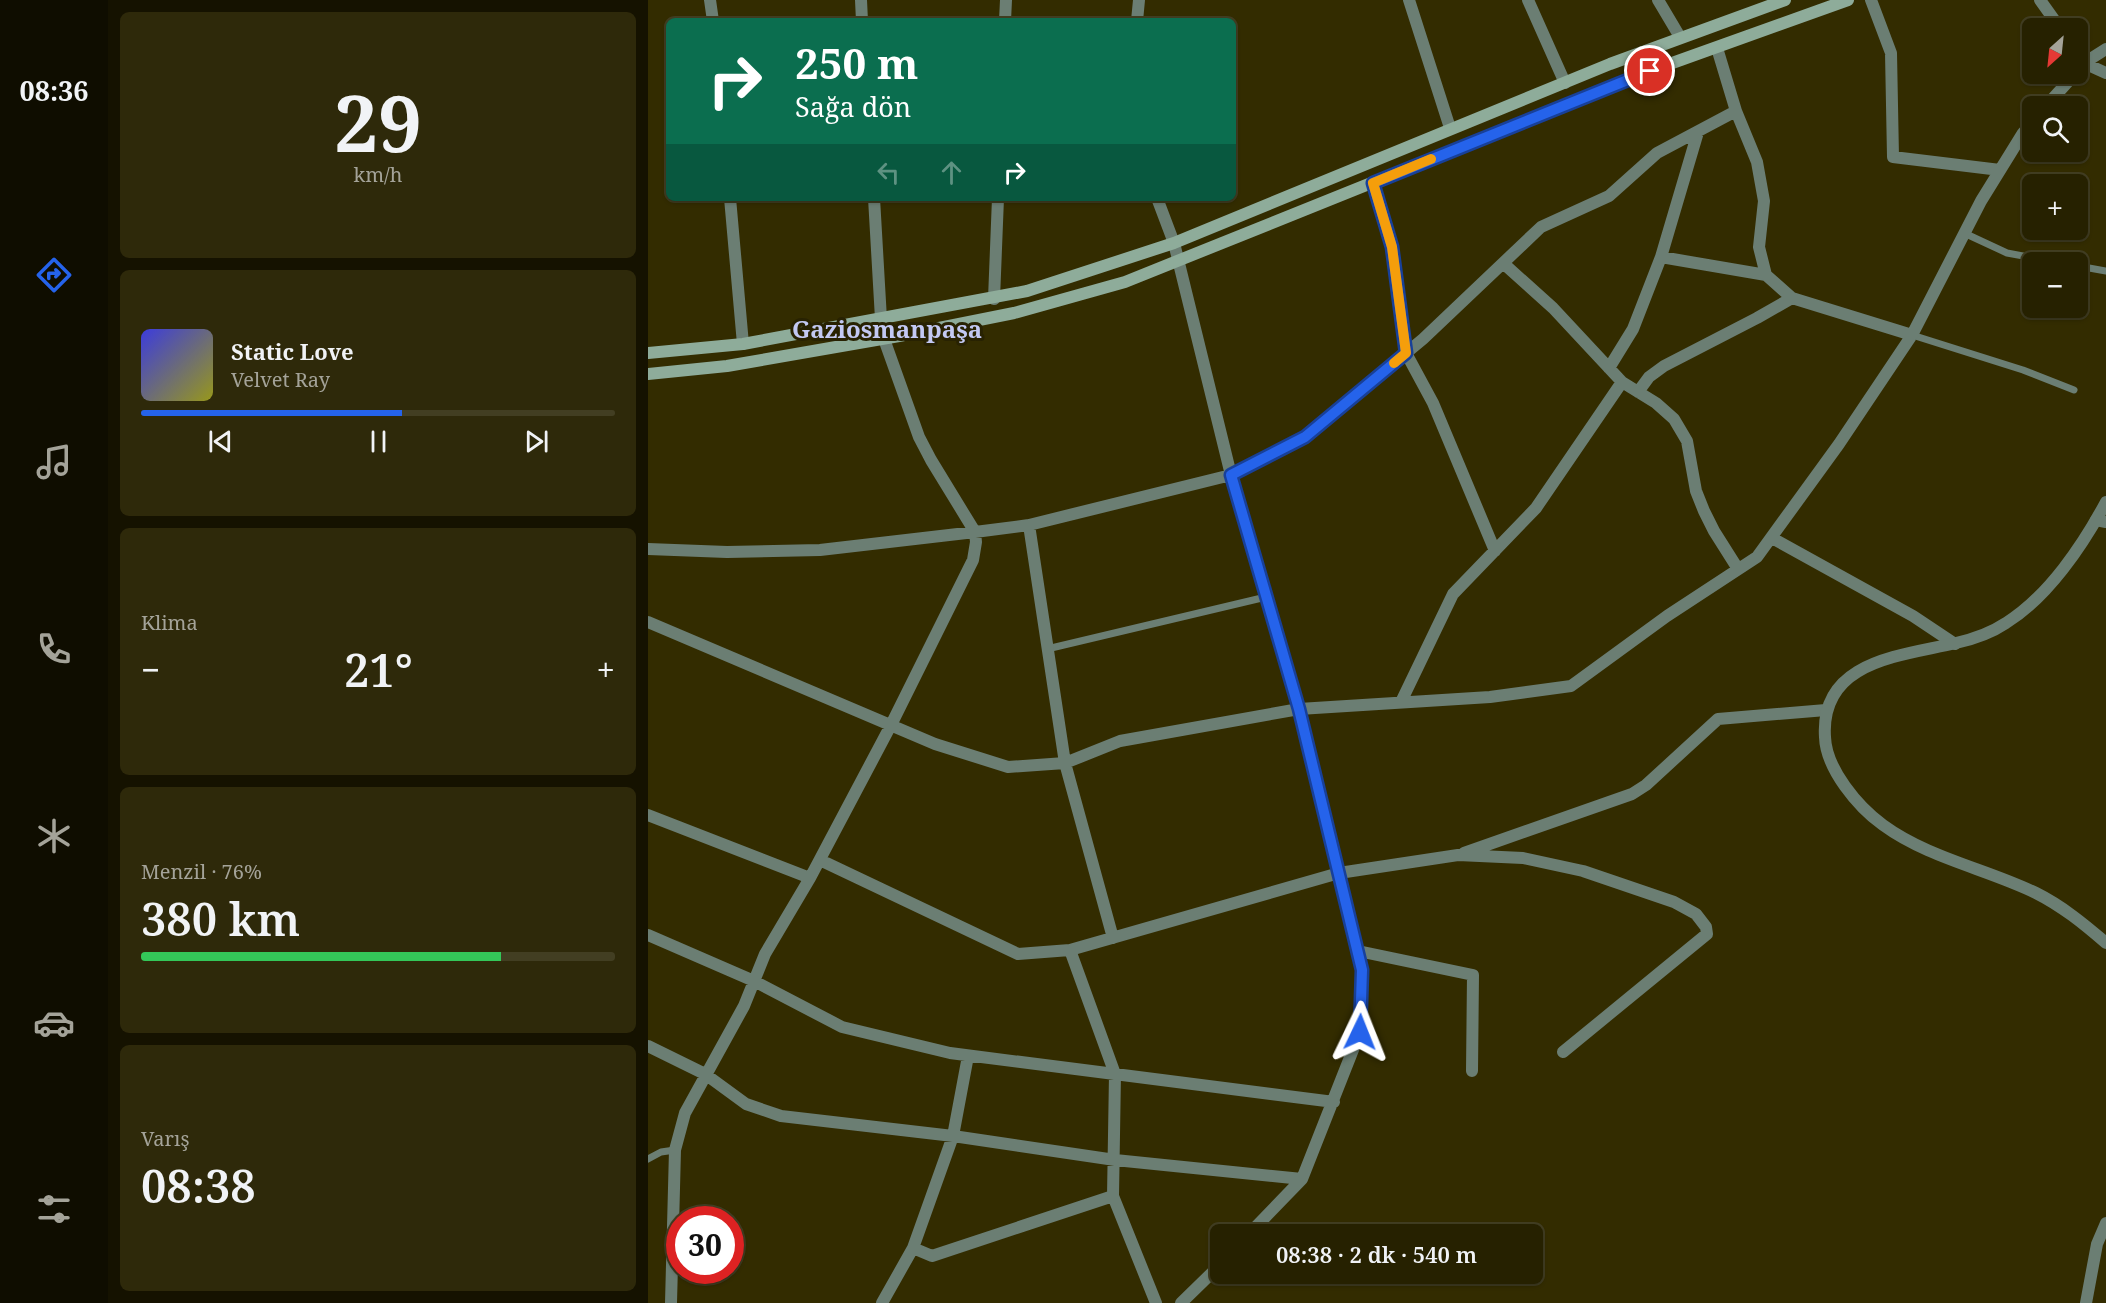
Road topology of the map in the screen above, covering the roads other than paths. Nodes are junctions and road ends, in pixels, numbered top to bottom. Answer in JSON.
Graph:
{"nodes":[{"id":1,"x":711,"y":0,"type":"edge"},
{"id":2,"x":861,"y":0,"type":"edge"},
{"id":3,"x":1006,"y":0,"type":"edge"},
{"id":4,"x":1139,"y":0,"type":"edge"},
{"id":5,"x":1409,"y":0,"type":"edge"},
{"id":6,"x":1528,"y":0,"type":"edge"},
{"id":7,"x":1658,"y":0,"type":"edge"},
{"id":8,"x":1785,"y":0,"type":"edge"},
{"id":9,"x":1848,"y":0,"type":"edge"},
{"id":10,"x":1871,"y":0,"type":"edge"},
{"id":11,"x":2040,"y":0,"type":"edge"},
{"id":12,"x":713,"y":18,"type":"edge"},
{"id":13,"x":862,"y":18,"type":"edge"},
{"id":14,"x":1005,"y":18,"type":"edge"},
{"id":15,"x":1137,"y":18,"type":"edge"},
{"id":16,"x":2053,"y":18,"type":"edge"},
{"id":17,"x":1680,"y":37,"type":"junction"},
{"id":18,"x":1717,"y":48,"type":"junction"},
{"id":19,"x":2106,"y":49,"type":"edge"},
{"id":20,"x":2088,"y":59,"type":"edge"},
{"id":21,"x":2088,"y":68,"type":"edge"},
{"id":22,"x":2106,"y":73,"type":"edge"},
{"id":23,"x":1565,"y":83,"type":"junction"},
{"id":24,"x":2063,"y":84,"type":"edge"},
{"id":25,"x":2054,"y":96,"type":"edge"},
{"id":26,"x":1736,"y":111,"type":"junction"},
{"id":27,"x":1450,"y":128,"type":"junction"},
{"id":28,"x":1698,"y":132,"type":"junction"},
{"id":29,"x":2022,"y":135,"type":"edge"},
{"id":30,"x":2000,"y":170,"type":"junction"},
{"id":31,"x":1373,"y":183,"type":"junction"},
{"id":32,"x":730,"y":201,"type":"edge"},
{"id":33,"x":874,"y":201,"type":"edge"},
{"id":34,"x":998,"y":201,"type":"edge"},
{"id":35,"x":1158,"y":201,"type":"edge"},
{"id":36,"x":1964,"y":233,"type":"junction"},
{"id":37,"x":1174,"y":243,"type":"junction"},
{"id":38,"x":2022,"y":256,"type":"edge"},
{"id":39,"x":1661,"y":257,"type":"junction"},
{"id":40,"x":1179,"y":261,"type":"junction"},
{"id":41,"x":1503,"y":263,"type":"junction"},
{"id":42,"x":2088,"y":268,"type":"edge"},
{"id":43,"x":2106,"y":271,"type":"edge"},
{"id":44,"x":1766,"y":275,"type":"junction"},
{"id":45,"x":1792,"y":298,"type":"junction"},
{"id":46,"x":994,"y":299,"type":"junction"},
{"id":47,"x":881,"y":319,"type":"junction"},
{"id":48,"x":1912,"y":335,"type":"junction"},
{"id":49,"x":884,"y":339,"type":"junction"},
{"id":50,"x":743,"y":344,"type":"junction"},
{"id":51,"x":648,"y":353,"type":"edge"},
{"id":52,"x":1406,"y":353,"type":"junction"},
{"id":53,"x":1610,"y":368,"type":"junction"},
{"id":54,"x":648,"y":374,"type":"edge"},
{"id":55,"x":1622,"y":382,"type":"junction"},
{"id":56,"x":2074,"y":390,"type":"dead end"},
{"id":57,"x":1638,"y":392,"type":"junction"},
{"id":58,"x":1231,"y":475,"type":"junction"},
{"id":59,"x":2106,"y":502,"type":"edge"},
{"id":60,"x":2101,"y":521,"type":"edge"},
{"id":61,"x":1029,"y":525,"type":"junction"},
{"id":62,"x":975,"y":532,"type":"junction"},
{"id":63,"x":1772,"y":538,"type":"junction"},
{"id":64,"x":648,"y":549,"type":"edge"},
{"id":65,"x":1495,"y":550,"type":"junction"},
{"id":66,"x":1738,"y":569,"type":"junction"},
{"id":67,"x":1266,"y":597,"type":"junction"},
{"id":68,"x":648,"y":622,"type":"edge"},
{"id":69,"x":1954,"y":644,"type":"junction"},
{"id":70,"x":1047,"y":649,"type":"junction"},
{"id":71,"x":1401,"y":702,"type":"junction"},
{"id":72,"x":1299,"y":709,"type":"junction"},
{"id":73,"x":1826,"y":710,"type":"junction"},
{"id":74,"x":891,"y":725,"type":"junction"},
{"id":75,"x":1065,"y":764,"type":"junction"},
{"id":76,"x":648,"y":815,"type":"edge"},
{"id":77,"x":1458,"y":855,"type":"junction"},
{"id":78,"x":820,"y":860,"type":"junction"},
{"id":79,"x":1339,"y":873,"type":"junction"},
{"id":80,"x":810,"y":878,"type":"junction"},
{"id":81,"x":648,"y":935,"type":"edge"},
{"id":82,"x":1113,"y":938,"type":"junction"},
{"id":83,"x":2106,"y":943,"type":"edge"},
{"id":84,"x":1070,"y":950,"type":"junction"},
{"id":85,"x":1358,"y":951,"type":"junction"},
{"id":86,"x":754,"y":981,"type":"junction"},
{"id":87,"x":648,"y":1046,"type":"edge"},
{"id":88,"x":1563,"y":1052,"type":"dead end"},
{"id":89,"x":968,"y":1056,"type":"junction"},
{"id":90,"x":1472,"y":1071,"type":"dead end"},
{"id":91,"x":705,"y":1074,"type":"junction"},
{"id":92,"x":1115,"y":1074,"type":"junction"},
{"id":93,"x":1334,"y":1102,"type":"junction"},
{"id":94,"x":952,"y":1136,"type":"junction"},
{"id":95,"x":675,"y":1150,"type":"junction"},
{"id":96,"x":648,"y":1159,"type":"edge"},
{"id":97,"x":1115,"y":1160,"type":"junction"},
{"id":98,"x":1302,"y":1179,"type":"junction"},
{"id":99,"x":1113,"y":1196,"type":"junction"},
{"id":100,"x":2106,"y":1223,"type":"edge"},
{"id":101,"x":1259,"y":1224,"type":"edge"},
{"id":102,"x":913,"y":1248,"type":"junction"},
{"id":103,"x":1210,"y":1275,"type":"edge"},
{"id":104,"x":2089,"y":1286,"type":"junction"},
{"id":105,"x":671,"y":1303,"type":"edge"},
{"id":106,"x":882,"y":1303,"type":"edge"},
{"id":107,"x":1156,"y":1303,"type":"edge"},
{"id":108,"x":1181,"y":1303,"type":"edge"},
{"id":109,"x":2086,"y":1303,"type":"edge"},
{"id":110,"x":2093,"y":1303,"type":"edge"}],
"edges":[{"from":1,"to":12,"type":"street"},
{"from":2,"to":13,"type":"street"},
{"from":3,"to":14,"type":"street"},
{"from":4,"to":15,"type":"street"},
{"from":5,"to":27,"type":"street"},
{"from":6,"to":23,"type":"street"},
{"from":7,"to":17,"type":"street"},
{"from":8,"to":17,"type":"main road"},
{"from":9,"to":18,"type":"main road"},
{"from":10,"to":30,"type":"street"},
{"from":11,"to":16,"type":"street"},
{"from":17,"to":23,"type":"main road"},
{"from":18,"to":26,"type":"street"},
{"from":18,"to":31,"type":"main road"},
{"from":19,"to":20,"type":"street"},
{"from":21,"to":22,"type":"street"},
{"from":23,"to":27,"type":"main road"},
{"from":24,"to":25,"type":"street"},
{"from":26,"to":28,"type":"street"},
{"from":26,"to":44,"type":"street"},
{"from":27,"to":37,"type":"main road"},
{"from":28,"to":39,"type":"street"},
{"from":28,"to":41,"type":"street"},
{"from":29,"to":30,"type":"street"},
{"from":30,"to":36,"type":"street"},
{"from":31,"to":40,"type":"main road"},
{"from":31,"to":52,"type":"street"},
{"from":32,"to":50,"type":"street"},
{"from":33,"to":47,"type":"street"},
{"from":34,"to":46,"type":"street"},
{"from":35,"to":37,"type":"street"},
{"from":36,"to":38,"type":"lane"},
{"from":36,"to":48,"type":"street"},
{"from":37,"to":40,"type":"street"},
{"from":37,"to":46,"type":"main road"},
{"from":39,"to":44,"type":"street"},
{"from":39,"to":53,"type":"street"},
{"from":40,"to":49,"type":"main road"},
{"from":40,"to":58,"type":"street"},
{"from":41,"to":52,"type":"street"},
{"from":41,"to":53,"type":"street"},
{"from":42,"to":43,"type":"lane"},
{"from":44,"to":45,"type":"street"},
{"from":45,"to":48,"type":"street"},
{"from":45,"to":57,"type":"street"},
{"from":46,"to":47,"type":"main road"},
{"from":47,"to":50,"type":"main road"},
{"from":48,"to":56,"type":"lane"},
{"from":48,"to":63,"type":"street"},
{"from":49,"to":54,"type":"main road"},
{"from":49,"to":62,"type":"street"},
{"from":50,"to":51,"type":"main road"},
{"from":52,"to":58,"type":"street"},
{"from":52,"to":65,"type":"street"},
{"from":53,"to":55,"type":"street"},
{"from":55,"to":57,"type":"street"},
{"from":55,"to":65,"type":"street"},
{"from":57,"to":66,"type":"street"},
{"from":58,"to":61,"type":"street"},
{"from":58,"to":67,"type":"street"},
{"from":59,"to":60,"type":"street"},
{"from":60,"to":69,"type":"street"},
{"from":61,"to":62,"type":"street"},
{"from":61,"to":70,"type":"street"},
{"from":62,"to":64,"type":"street"},
{"from":62,"to":74,"type":"street"},
{"from":63,"to":66,"type":"street"},
{"from":63,"to":69,"type":"street"},
{"from":65,"to":71,"type":"street"},
{"from":66,"to":71,"type":"street"},
{"from":67,"to":70,"type":"lane"},
{"from":67,"to":72,"type":"street"},
{"from":68,"to":74,"type":"street"},
{"from":69,"to":73,"type":"street"},
{"from":70,"to":75,"type":"street"},
{"from":71,"to":72,"type":"street"},
{"from":72,"to":75,"type":"street"},
{"from":72,"to":79,"type":"street"},
{"from":73,"to":77,"type":"street"},
{"from":73,"to":83,"type":"street"},
{"from":74,"to":75,"type":"street"},
{"from":74,"to":78,"type":"street"},
{"from":75,"to":82,"type":"street"},
{"from":76,"to":80,"type":"street"},
{"from":77,"to":79,"type":"street"},
{"from":77,"to":88,"type":"street"},
{"from":78,"to":80,"type":"street"},
{"from":78,"to":84,"type":"street"},
{"from":79,"to":82,"type":"street"},
{"from":79,"to":85,"type":"street"},
{"from":80,"to":86,"type":"street"},
{"from":81,"to":86,"type":"street"},
{"from":82,"to":84,"type":"street"},
{"from":84,"to":92,"type":"street"},
{"from":85,"to":90,"type":"street"},
{"from":85,"to":93,"type":"street"},
{"from":86,"to":89,"type":"street"},
{"from":86,"to":91,"type":"street"},
{"from":87,"to":91,"type":"street"},
{"from":89,"to":92,"type":"street"},
{"from":89,"to":94,"type":"street"},
{"from":91,"to":94,"type":"street"},
{"from":91,"to":95,"type":"street"},
{"from":92,"to":93,"type":"street"},
{"from":92,"to":97,"type":"street"},
{"from":93,"to":98,"type":"street"},
{"from":94,"to":97,"type":"street"},
{"from":94,"to":102,"type":"street"},
{"from":95,"to":96,"type":"lane"},
{"from":95,"to":105,"type":"street"},
{"from":97,"to":98,"type":"street"},
{"from":97,"to":99,"type":"street"},
{"from":98,"to":101,"type":"street"},
{"from":99,"to":102,"type":"street"},
{"from":99,"to":107,"type":"street"},
{"from":100,"to":104,"type":"street"},
{"from":102,"to":106,"type":"street"},
{"from":103,"to":108,"type":"street"},
{"from":104,"to":109,"type":"street"},
{"from":104,"to":110,"type":"street"}]}
